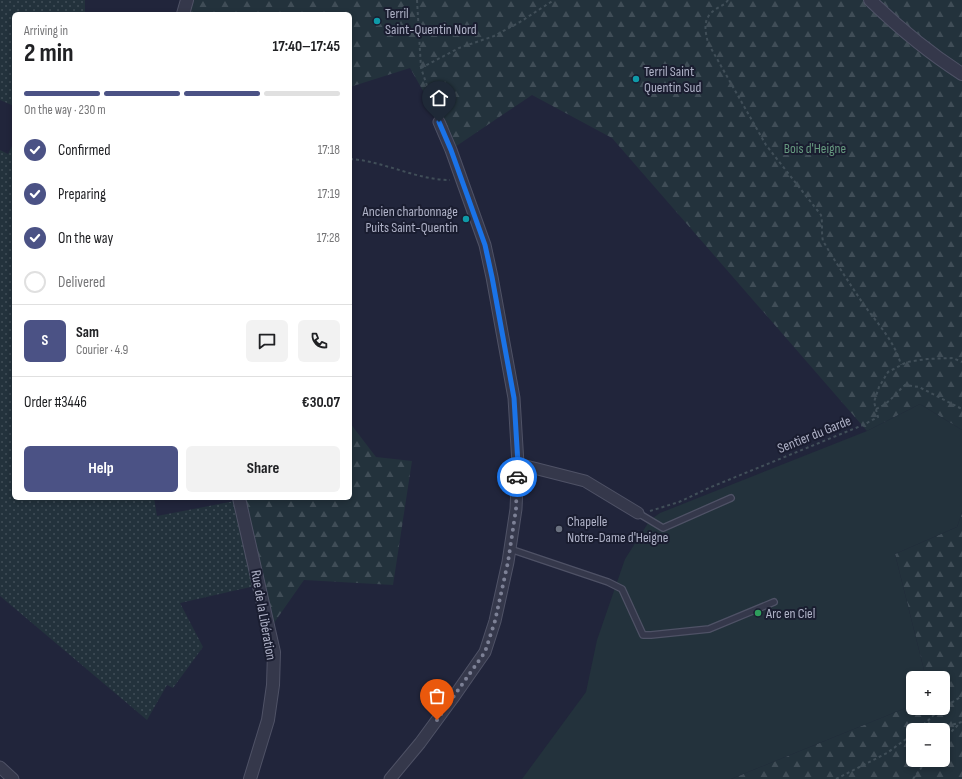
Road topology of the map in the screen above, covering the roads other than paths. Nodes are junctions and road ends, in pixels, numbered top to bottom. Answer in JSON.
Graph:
{"nodes":[{"id":1,"x":187,"y":0,"type":"edge"},
{"id":2,"x":870,"y":0,"type":"edge"},
{"id":3,"x":184,"y":12,"type":"edge"},
{"id":4,"x":962,"y":74,"type":"edge"},
{"id":5,"x":439,"y":122,"type":"road end"},
{"id":6,"x":518,"y":464,"type":"junction"},
{"id":7,"x":731,"y":498,"type":"dead end"},
{"id":8,"x":239,"y":500,"type":"edge"},
{"id":9,"x":638,"y":512,"type":"joint"},
{"id":10,"x":510,"y":549,"type":"junction"},
{"id":11,"x":774,"y":602,"type":"dead end"},
{"id":12,"x":0,"y":767,"type":"edge"},
{"id":13,"x":13,"y":779,"type":"edge"},
{"id":14,"x":250,"y":779,"type":"edge"},
{"id":15,"x":390,"y":779,"type":"edge"}],
"edges":[{"from":1,"to":3,"type":"street"},
{"from":2,"to":4,"type":"street"},
{"from":5,"to":6,"type":"street"},
{"from":6,"to":9,"type":"street"},
{"from":6,"to":10,"type":"street"},
{"from":7,"to":9,"type":"lane"},
{"from":8,"to":14,"type":"street","name":"Rue de la Libération"},
{"from":10,"to":11,"type":"lane"},
{"from":10,"to":15,"type":"street"},
{"from":12,"to":13,"type":"street"}]}
